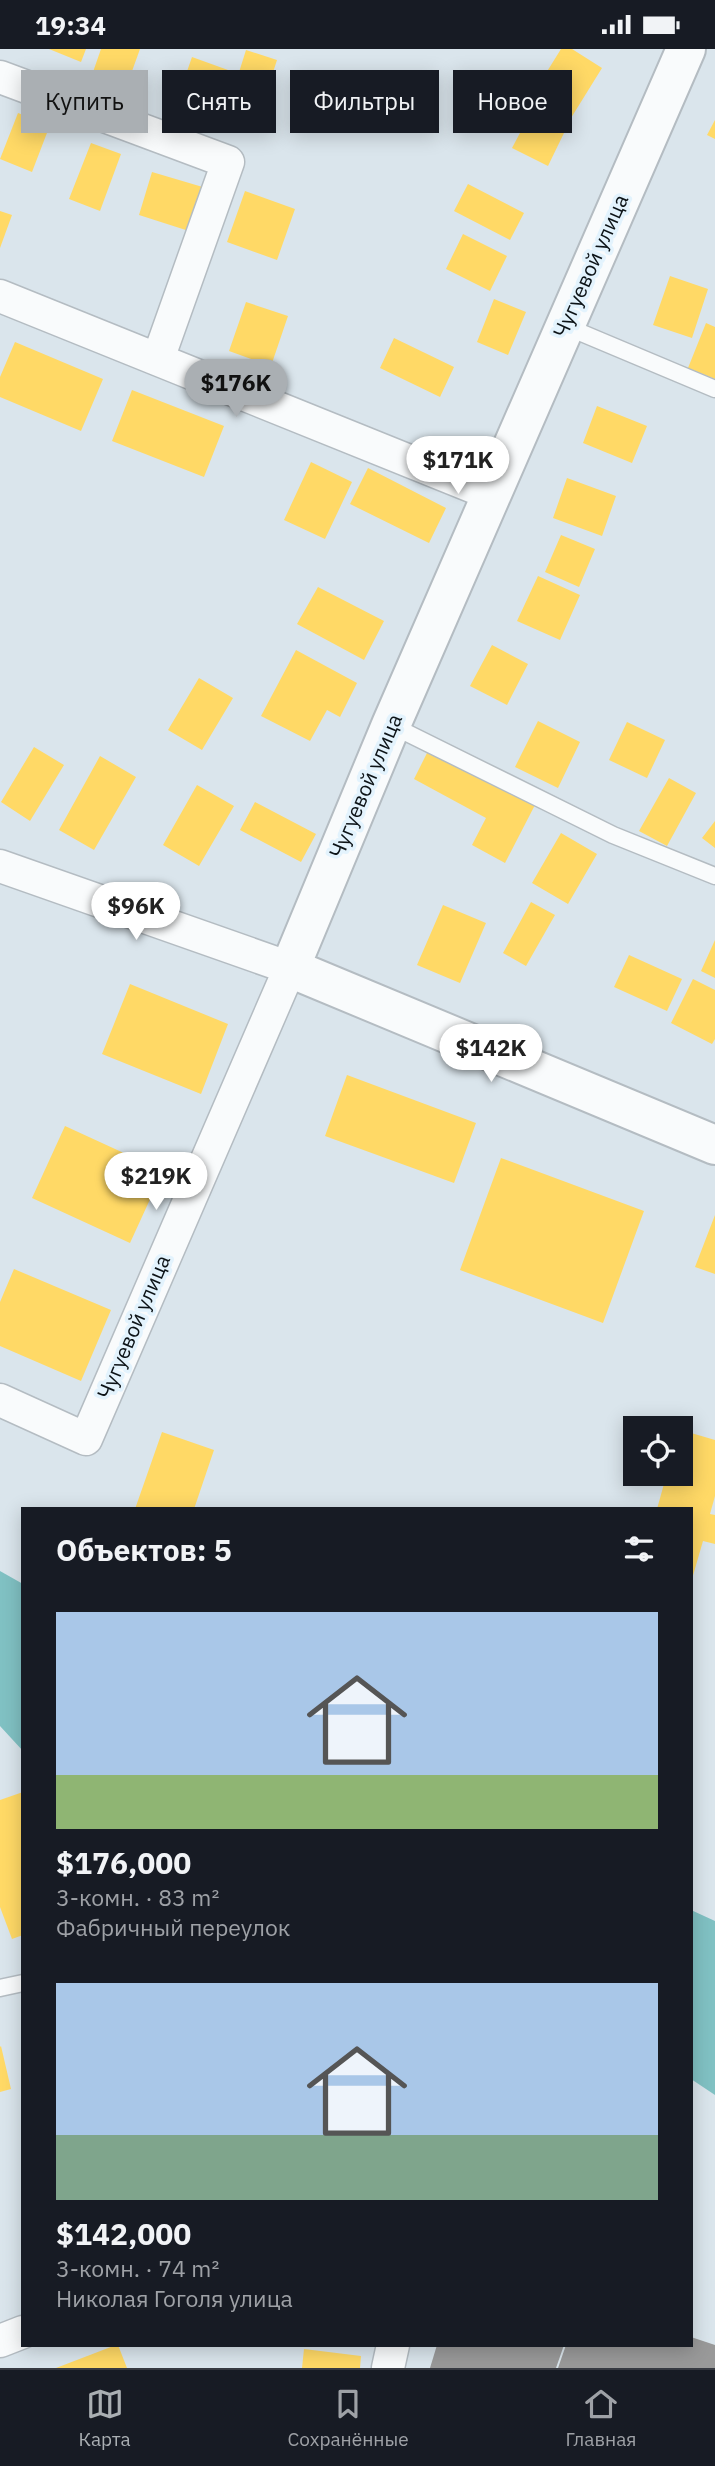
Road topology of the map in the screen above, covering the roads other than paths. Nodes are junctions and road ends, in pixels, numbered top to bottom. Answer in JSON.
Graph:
{"nodes":[{"id":1,"x":686,"y":49,"type":"edge"},
{"id":2,"x":0,"y":77,"type":"edge"},
{"id":3,"x":0,"y":296,"type":"edge"},
{"id":4,"x":565,"y":326,"type":"junction"},
{"id":5,"x":158,"y":359,"type":"junction"},
{"id":6,"x":715,"y":389,"type":"edge"},
{"id":7,"x":491,"y":494,"type":"junction"},
{"id":8,"x":391,"y":725,"type":"junction"},
{"id":9,"x":0,"y":866,"type":"edge"},
{"id":10,"x":715,"y":876,"type":"edge"},
{"id":11,"x":290,"y":968,"type":"junction"},
{"id":12,"x":715,"y":1145,"type":"edge"},
{"id":13,"x":0,"y":1400,"type":"edge"},
{"id":14,"x":21,"y":1983,"type":"edge"},
{"id":15,"x":0,"y":1988,"type":"edge"},
{"id":16,"x":21,"y":2333,"type":"edge"},
{"id":17,"x":0,"y":2341,"type":"edge"},
{"id":18,"x":393,"y":2347,"type":"edge"},
{"id":19,"x":388,"y":2368,"type":"edge"}],
"edges":[{"from":1,"to":4,"type":"street","name":"Чугуевой улица"},
{"from":2,"to":5,"type":"street"},
{"from":3,"to":5,"type":"street"},
{"from":4,"to":6,"type":"lane"},
{"from":4,"to":7,"type":"street","name":"Чугуевой улица"},
{"from":5,"to":7,"type":"street"},
{"from":7,"to":8,"type":"street","name":"Чугуевой улица"},
{"from":8,"to":10,"type":"lane"},
{"from":8,"to":11,"type":"street","name":"Чугуевой улица"},
{"from":9,"to":11,"type":"street"},
{"from":11,"to":12,"type":"street"},
{"from":11,"to":13,"type":"street","name":"Чугуевой улица"},
{"from":14,"to":15,"type":"lane"},
{"from":16,"to":17,"type":"street"},
{"from":18,"to":19,"type":"street"}]}
